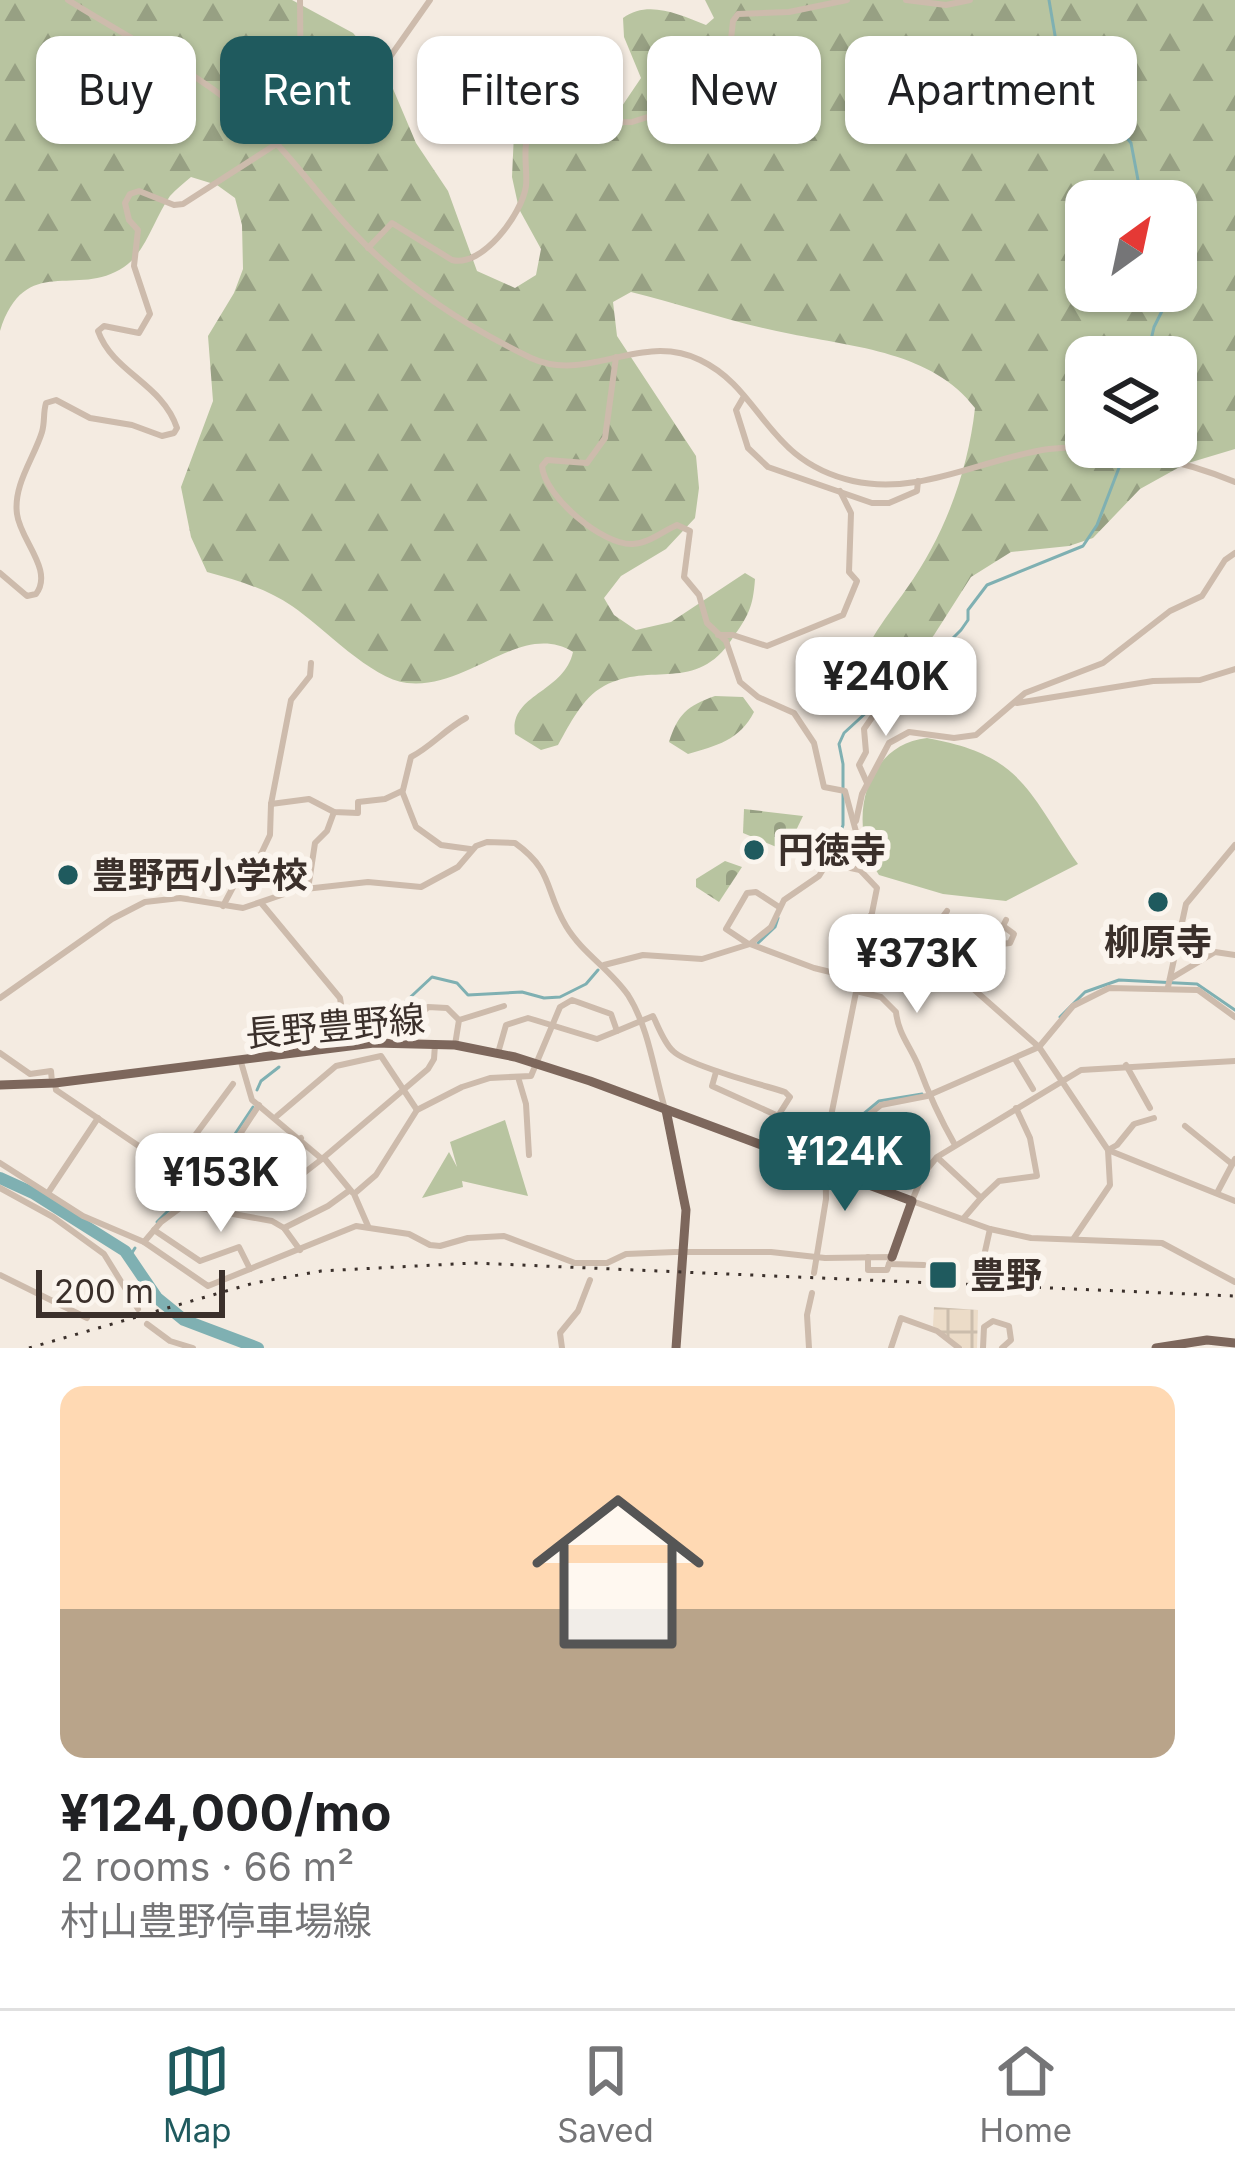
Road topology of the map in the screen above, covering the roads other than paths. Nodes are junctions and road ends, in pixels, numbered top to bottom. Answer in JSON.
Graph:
{"nodes":[{"id":1,"x":68,"y":0,"type":"edge"},
{"id":2,"x":300,"y":0,"type":"edge"},
{"id":3,"x":430,"y":0,"type":"edge"},
{"id":4,"x":847,"y":0,"type":"edge"},
{"id":5,"x":907,"y":0,"type":"edge"},
{"id":6,"x":970,"y":0,"type":"edge"},
{"id":7,"x":301,"y":36,"type":"edge"},
{"id":8,"x":393,"y":53,"type":"edge"},
{"id":9,"x":278,"y":145,"type":"junction"},
{"id":10,"x":368,"y":248,"type":"junction"},
{"id":11,"x":616,"y":356,"type":"junction"},
{"id":12,"x":743,"y":398,"type":"junction"},
{"id":13,"x":918,"y":481,"type":"junction"},
{"id":14,"x":1235,"y":482,"type":"edge"},
{"id":15,"x":840,"y":491,"type":"junction"},
{"id":16,"x":1235,"y":553,"type":"edge"},
{"id":17,"x":0,"y":573,"type":"edge"},
{"id":18,"x":718,"y":635,"type":"junction"},
{"id":19,"x":311,"y":663,"type":"dead end"},
{"id":20,"x":1235,"y":669,"type":"edge"},
{"id":21,"x":907,"y":674,"type":"dead end"},
{"id":22,"x":1013,"y":703,"type":"junction"},
{"id":23,"x":466,"y":718,"type":"dead end"},
{"id":24,"x":867,"y":783,"type":"junction"},
{"id":25,"x":403,"y":791,"type":"junction"},
{"id":26,"x":271,"y":804,"type":"junction"},
{"id":27,"x":334,"y":812,"type":"junction"},
{"id":28,"x":855,"y":824,"type":"junction"},
{"id":29,"x":1235,"y":845,"type":"edge"},
{"id":30,"x":472,"y":850,"type":"junction"},
{"id":31,"x":860,"y":870,"type":"junction"},
{"id":32,"x":308,"y":889,"type":"junction"},
{"id":33,"x":262,"y":904,"type":"junction"},
{"id":34,"x":223,"y":907,"type":"junction"},
{"id":35,"x":779,"y":908,"type":"junction"},
{"id":36,"x":947,"y":911,"type":"dead end"},
{"id":37,"x":872,"y":915,"type":"junction"},
{"id":38,"x":1006,"y":920,"type":"dead end"},
{"id":39,"x":750,"y":944,"type":"junction"},
{"id":40,"x":1001,"y":944,"type":"dead end"},
{"id":41,"x":920,"y":947,"type":"junction"},
{"id":42,"x":1235,"y":955,"type":"edge"},
{"id":43,"x":604,"y":964,"type":"junction"},
{"id":44,"x":856,"y":978,"type":"junction"},
{"id":45,"x":1169,"y":982,"type":"junction"},
{"id":46,"x":854,"y":991,"type":"junction"},
{"id":47,"x":0,"y":998,"type":"edge"},
{"id":48,"x":504,"y":1006,"type":"dead end"},
{"id":49,"x":1235,"y":1017,"type":"edge"},
{"id":50,"x":459,"y":1020,"type":"junction"},
{"id":51,"x":641,"y":1020,"type":"junction"},
{"id":52,"x":554,"y":1023,"type":"junction"},
{"id":53,"x":406,"y":1028,"type":"dead end"},
{"id":54,"x":617,"y":1031,"type":"junction"},
{"id":55,"x":347,"y":1041,"type":"junction"},
{"id":56,"x":435,"y":1043,"type":"junction"},
{"id":57,"x":455,"y":1045,"type":"junction"},
{"id":58,"x":1039,"y":1047,"type":"junction"},
{"id":59,"x":0,"y":1053,"type":"edge"},
{"id":60,"x":498,"y":1053,"type":"junction"},
{"id":61,"x":1015,"y":1059,"type":"junction"},
{"id":62,"x":241,"y":1061,"type":"junction"},
{"id":63,"x":1235,"y":1061,"type":"edge"},
{"id":64,"x":535,"y":1063,"type":"junction"},
{"id":65,"x":1126,"y":1066,"type":"junction"},
{"id":66,"x":716,"y":1072,"type":"junction"},
{"id":67,"x":518,"y":1077,"type":"junction"},
{"id":68,"x":1063,"y":1078,"type":"junction"},
{"id":69,"x":54,"y":1083,"type":"junction"},
{"id":70,"x":233,"y":1084,"type":"dead end"},
{"id":71,"x":0,"y":1085,"type":"edge"},
{"id":72,"x":405,"y":1089,"type":"junction"},
{"id":73,"x":1033,"y":1089,"type":"dead end"},
{"id":74,"x":927,"y":1096,"type":"junction"},
{"id":75,"x":259,"y":1104,"type":"junction"},
{"id":76,"x":1016,"y":1108,"type":"junction"},
{"id":77,"x":1150,"y":1108,"type":"dead end"},
{"id":78,"x":665,"y":1109,"type":"junction"},
{"id":79,"x":417,"y":1110,"type":"junction"},
{"id":80,"x":778,"y":1116,"type":"junction"},
{"id":81,"x":276,"y":1117,"type":"junction"},
{"id":82,"x":98,"y":1118,"type":"junction"},
{"id":83,"x":1154,"y":1118,"type":"dead end"},
{"id":84,"x":788,"y":1120,"type":"dead end"},
{"id":85,"x":830,"y":1121,"type":"junction"},
{"id":86,"x":1185,"y":1126,"type":"dead end"},
{"id":87,"x":302,"y":1138,"type":"junction"},
{"id":88,"x":209,"y":1141,"type":"junction"},
{"id":89,"x":956,"y":1145,"type":"junction"},
{"id":90,"x":1108,"y":1150,"type":"junction"},
{"id":91,"x":229,"y":1151,"type":"junction"},
{"id":92,"x":529,"y":1155,"type":"dead end"},
{"id":93,"x":155,"y":1157,"type":"dead end"},
{"id":94,"x":937,"y":1157,"type":"junction"},
{"id":95,"x":323,"y":1158,"type":"junction"},
{"id":96,"x":1233,"y":1162,"type":"edge"},
{"id":97,"x":0,"y":1163,"type":"edge"},
{"id":98,"x":256,"y":1166,"type":"junction"},
{"id":99,"x":824,"y":1167,"type":"junction"},
{"id":100,"x":210,"y":1177,"type":"junction"},
{"id":101,"x":0,"y":1188,"type":"edge"},
{"id":102,"x":235,"y":1192,"type":"junction"},
{"id":103,"x":352,"y":1192,"type":"junction"},
{"id":104,"x":48,"y":1193,"type":"junction"},
{"id":105,"x":1217,"y":1193,"type":"junction"},
{"id":106,"x":193,"y":1196,"type":"junction"},
{"id":107,"x":981,"y":1198,"type":"junction"},
{"id":108,"x":912,"y":1201,"type":"junction"},
{"id":109,"x":1235,"y":1201,"type":"edge"},
{"id":110,"x":184,"y":1205,"type":"junction"},
{"id":111,"x":226,"y":1215,"type":"junction"},
{"id":112,"x":963,"y":1220,"type":"junction"},
{"id":113,"x":368,"y":1226,"type":"junction"},
{"id":114,"x":284,"y":1228,"type":"junction"},
{"id":115,"x":990,"y":1229,"type":"junction"},
{"id":116,"x":154,"y":1230,"type":"junction"},
{"id":117,"x":1073,"y":1240,"type":"junction"},
{"id":118,"x":144,"y":1243,"type":"junction"},
{"id":119,"x":300,"y":1250,"type":"junction"},
{"id":120,"x":818,"y":1258,"type":"junction"},
{"id":121,"x":890,"y":1260,"type":"junction"},
{"id":122,"x":200,"y":1262,"type":"junction"},
{"id":123,"x":924,"y":1265,"type":"dead end"},
{"id":124,"x":982,"y":1265,"type":"dead end"},
{"id":125,"x":250,"y":1269,"type":"junction"},
{"id":126,"x":185,"y":1272,"type":"junction"},
{"id":127,"x":814,"y":1273,"type":"dead end"},
{"id":128,"x":0,"y":1275,"type":"edge"},
{"id":129,"x":590,"y":1280,"type":"dead end"},
{"id":130,"x":1235,"y":1282,"type":"edge"},
{"id":131,"x":812,"y":1293,"type":"dead end"},
{"id":132,"x":137,"y":1310,"type":"dead end"},
{"id":133,"x":87,"y":1318,"type":"dead end"},
{"id":134,"x":147,"y":1324,"type":"dead end"},
{"id":135,"x":1235,"y":1343,"type":"edge"},
{"id":136,"x":1203,"y":1344,"type":"edge"},
{"id":137,"x":193,"y":1348,"type":"edge"},
{"id":138,"x":562,"y":1348,"type":"edge"},
{"id":139,"x":676,"y":1348,"type":"edge"},
{"id":140,"x":809,"y":1348,"type":"edge"},
{"id":141,"x":891,"y":1348,"type":"edge"},
{"id":142,"x":959,"y":1348,"type":"edge"},
{"id":143,"x":983,"y":1348,"type":"edge"},
{"id":144,"x":1003,"y":1348,"type":"edge"},
{"id":145,"x":1156,"y":1348,"type":"edge"}],
"edges":[{"from":1,"to":9,"type":"street"},
{"from":2,"to":7,"type":"street"},
{"from":3,"to":8,"type":"street"},
{"from":4,"to":10,"type":"street"},
{"from":5,"to":6,"type":"street"},
{"from":9,"to":10,"type":"street"},
{"from":9,"to":17,"type":"street"},
{"from":10,"to":11,"type":"street"},
{"from":11,"to":12,"type":"street"},
{"from":11,"to":18,"type":"street"},
{"from":12,"to":13,"type":"street"},
{"from":12,"to":15,"type":"street"},
{"from":13,"to":14,"type":"street"},
{"from":13,"to":15,"type":"street"},
{"from":15,"to":18,"type":"street"},
{"from":16,"to":22,"type":"street"},
{"from":18,"to":28,"type":"street"},
{"from":19,"to":26,"type":"street"},
{"from":20,"to":22,"type":"street"},
{"from":21,"to":24,"type":"street"},
{"from":22,"to":24,"type":"street"},
{"from":23,"to":25,"type":"street"},
{"from":24,"to":28,"type":"street"},
{"from":25,"to":27,"type":"street"},
{"from":25,"to":30,"type":"street"},
{"from":26,"to":27,"type":"street"},
{"from":26,"to":34,"type":"street"},
{"from":27,"to":32,"type":"street"},
{"from":28,"to":31,"type":"street"},
{"from":29,"to":45,"type":"street"},
{"from":30,"to":32,"type":"street"},
{"from":30,"to":43,"type":"street"},
{"from":31,"to":35,"type":"street"},
{"from":31,"to":37,"type":"street"},
{"from":32,"to":33,"type":"street"},
{"from":33,"to":34,"type":"street"},
{"from":33,"to":55,"type":"street"},
{"from":34,"to":47,"type":"street"},
{"from":35,"to":39,"type":"street"},
{"from":35,"to":39,"type":"street"},
{"from":36,"to":41,"type":"street"},
{"from":37,"to":41,"type":"street"},
{"from":37,"to":44,"type":"street"},
{"from":38,"to":40,"type":"street"},
{"from":39,"to":43,"type":"street"},
{"from":39,"to":44,"type":"street"},
{"from":41,"to":58,"type":"street"},
{"from":42,"to":45,"type":"street"},
{"from":43,"to":51,"type":"street"},
{"from":44,"to":46,"type":"street"},
{"from":45,"to":49,"type":"street"},
{"from":45,"to":58,"type":"street"},
{"from":46,"to":74,"type":"street"},
{"from":46,"to":85,"type":"street"},
{"from":48,"to":50,"type":"street"},
{"from":50,"to":53,"type":"street"},
{"from":50,"to":57,"type":"street"},
{"from":51,"to":54,"type":"street"},
{"from":51,"to":66,"type":"street"},
{"from":51,"to":78,"type":"street"},
{"from":52,"to":54,"type":"street"},
{"from":52,"to":54,"type":"street"},
{"from":52,"to":60,"type":"street"},
{"from":52,"to":64,"type":"street"},
{"from":55,"to":56,"type":"main road","name":"長野豊野線"},
{"from":55,"to":62,"type":"main road","name":"長野豊野線"},
{"from":56,"to":57,"type":"main road","name":"長野豊野線"},
{"from":56,"to":72,"type":"street"},
{"from":57,"to":60,"type":"main road","name":"長野豊野線"},
{"from":58,"to":61,"type":"street"},
{"from":58,"to":68,"type":"street"},
{"from":59,"to":69,"type":"street"},
{"from":60,"to":64,"type":"main road","name":"長野豊野線"},
{"from":61,"to":73,"type":"street"},
{"from":61,"to":74,"type":"street"},
{"from":62,"to":69,"type":"main road","name":"長野豊野線"},
{"from":62,"to":75,"type":"street"},
{"from":63,"to":65,"type":"street"},
{"from":64,"to":67,"type":"street"},
{"from":64,"to":78,"type":"main road","name":"長野豊野線"},
{"from":65,"to":68,"type":"street"},
{"from":65,"to":77,"type":"street"},
{"from":66,"to":80,"type":"street"},
{"from":66,"to":80,"type":"street"},
{"from":67,"to":79,"type":"street"},
{"from":67,"to":92,"type":"street"},
{"from":68,"to":76,"type":"street"},
{"from":68,"to":90,"type":"street"},
{"from":69,"to":71,"type":"main road","name":"長野豊野線"},
{"from":69,"to":82,"type":"street"},
{"from":70,"to":88,"type":"street"},
{"from":72,"to":79,"type":"street"},
{"from":72,"to":81,"type":"street"},
{"from":72,"to":95,"type":"street"},
{"from":74,"to":85,"type":"street"},
{"from":74,"to":89,"type":"street"},
{"from":75,"to":81,"type":"street"},
{"from":75,"to":91,"type":"street"},
{"from":76,"to":89,"type":"street"},
{"from":76,"to":107,"type":"street"},
{"from":78,"to":99,"type":"main road","name":"長野豊野線"},
{"from":78,"to":139,"type":"main road"},
{"from":79,"to":103,"type":"street"},
{"from":80,"to":84,"type":"street"},
{"from":81,"to":87,"type":"street"},
{"from":82,"to":93,"type":"street"},
{"from":82,"to":104,"type":"street"},
{"from":83,"to":90,"type":"street"},
{"from":85,"to":99,"type":"street"},
{"from":86,"to":96,"type":"street"},
{"from":87,"to":95,"type":"street"},
{"from":87,"to":98,"type":"street"},
{"from":88,"to":91,"type":"street"},
{"from":88,"to":106,"type":"street"},
{"from":89,"to":94,"type":"street"},
{"from":90,"to":105,"type":"street"},
{"from":90,"to":117,"type":"street"},
{"from":91,"to":98,"type":"street"},
{"from":91,"to":100,"type":"street"},
{"from":94,"to":107,"type":"street"},
{"from":94,"to":108,"type":"street"},
{"from":95,"to":98,"type":"street"},
{"from":95,"to":103,"type":"street"},
{"from":96,"to":105,"type":"street"},
{"from":97,"to":104,"type":"street"},
{"from":98,"to":102,"type":"street"},
{"from":99,"to":108,"type":"main road","name":"長野豊野線"},
{"from":99,"to":120,"type":"street"},
{"from":100,"to":102,"type":"street"},
{"from":100,"to":106,"type":"street"},
{"from":101,"to":132,"type":"street"},
{"from":102,"to":111,"type":"street"},
{"from":103,"to":113,"type":"street"},
{"from":103,"to":114,"type":"street"},
{"from":104,"to":118,"type":"street"},
{"from":105,"to":109,"type":"street"},
{"from":106,"to":110,"type":"street"},
{"from":107,"to":112,"type":"street"},
{"from":108,"to":112,"type":"street"},
{"from":108,"to":121,"type":"main road"},
{"from":110,"to":111,"type":"street"},
{"from":110,"to":116,"type":"street"},
{"from":111,"to":114,"type":"street"},
{"from":112,"to":115,"type":"street"},
{"from":113,"to":119,"type":"street"},
{"from":113,"to":120,"type":"street"},
{"from":114,"to":119,"type":"street"},
{"from":115,"to":117,"type":"street"},
{"from":115,"to":124,"type":"street"},
{"from":116,"to":118,"type":"street"},
{"from":116,"to":122,"type":"street"},
{"from":117,"to":130,"type":"street"},
{"from":118,"to":126,"type":"street"},
{"from":119,"to":125,"type":"street"},
{"from":120,"to":121,"type":"street"},
{"from":120,"to":127,"type":"street"},
{"from":121,"to":123,"type":"street"},
{"from":122,"to":125,"type":"street"},
{"from":122,"to":126,"type":"street"},
{"from":125,"to":126,"type":"street"},
{"from":128,"to":133,"type":"street"},
{"from":129,"to":138,"type":"street"},
{"from":131,"to":140,"type":"street"},
{"from":134,"to":137,"type":"street"},
{"from":135,"to":136,"type":"main road"},
{"from":136,"to":145,"type":"main road"},
{"from":141,"to":142,"type":"street"},
{"from":143,"to":144,"type":"street"}]}
